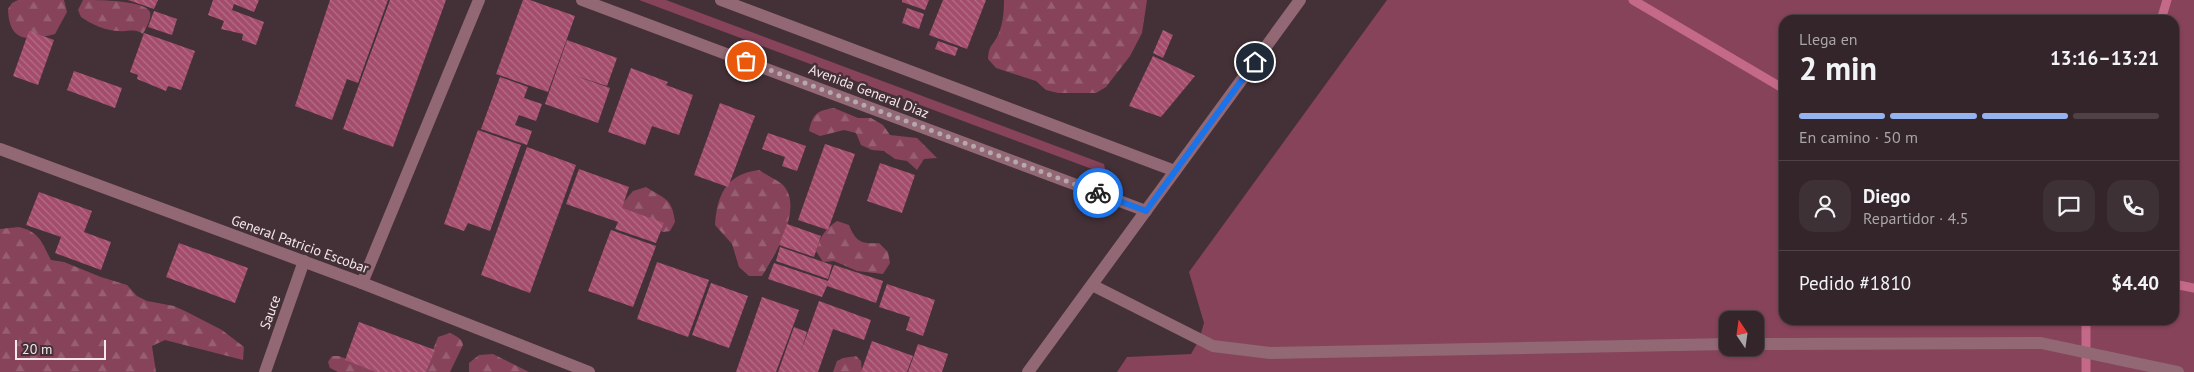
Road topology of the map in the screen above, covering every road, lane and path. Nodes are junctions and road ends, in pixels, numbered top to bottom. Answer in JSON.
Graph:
{"nodes":[{"id":1,"x":479,"y":0,"type":"edge"},
{"id":2,"x":582,"y":0,"type":"edge"},
{"id":3,"x":721,"y":0,"type":"edge"},
{"id":4,"x":1300,"y":0,"type":"edge"},
{"id":5,"x":0,"y":149,"type":"edge"},
{"id":6,"x":1176,"y":170,"type":"junction"},
{"id":7,"x":1146,"y":211,"type":"junction"},
{"id":8,"x":304,"y":261,"type":"junction"},
{"id":9,"x":362,"y":283,"type":"junction"},
{"id":10,"x":1092,"y":285,"type":"junction"},
{"id":11,"x":1719,"y":344,"type":"edge"},
{"id":12,"x":1764,"y":344,"type":"edge"},
{"id":13,"x":265,"y":372,"type":"edge"},
{"id":14,"x":588,"y":372,"type":"edge"},
{"id":15,"x":1028,"y":372,"type":"edge"},
{"id":16,"x":2178,"y":372,"type":"edge"}],
"edges":[{"from":1,"to":9,"type":"street"},
{"from":2,"to":7,"type":"street","name":"Avenida General Diaz"},
{"from":3,"to":6,"type":"street"},
{"from":4,"to":6,"type":"street"},
{"from":5,"to":8,"type":"street","name":"General Patricio Escobar"},
{"from":6,"to":7,"type":"street"},
{"from":7,"to":10,"type":"street"},
{"from":8,"to":9,"type":"street","name":"General Patricio Escobar"},
{"from":8,"to":13,"type":"street","name":"Sauce"},
{"from":9,"to":14,"type":"street","name":"General Patricio Escobar"},
{"from":10,"to":11,"type":"street"},
{"from":10,"to":15,"type":"street"},
{"from":12,"to":16,"type":"street"}]}
